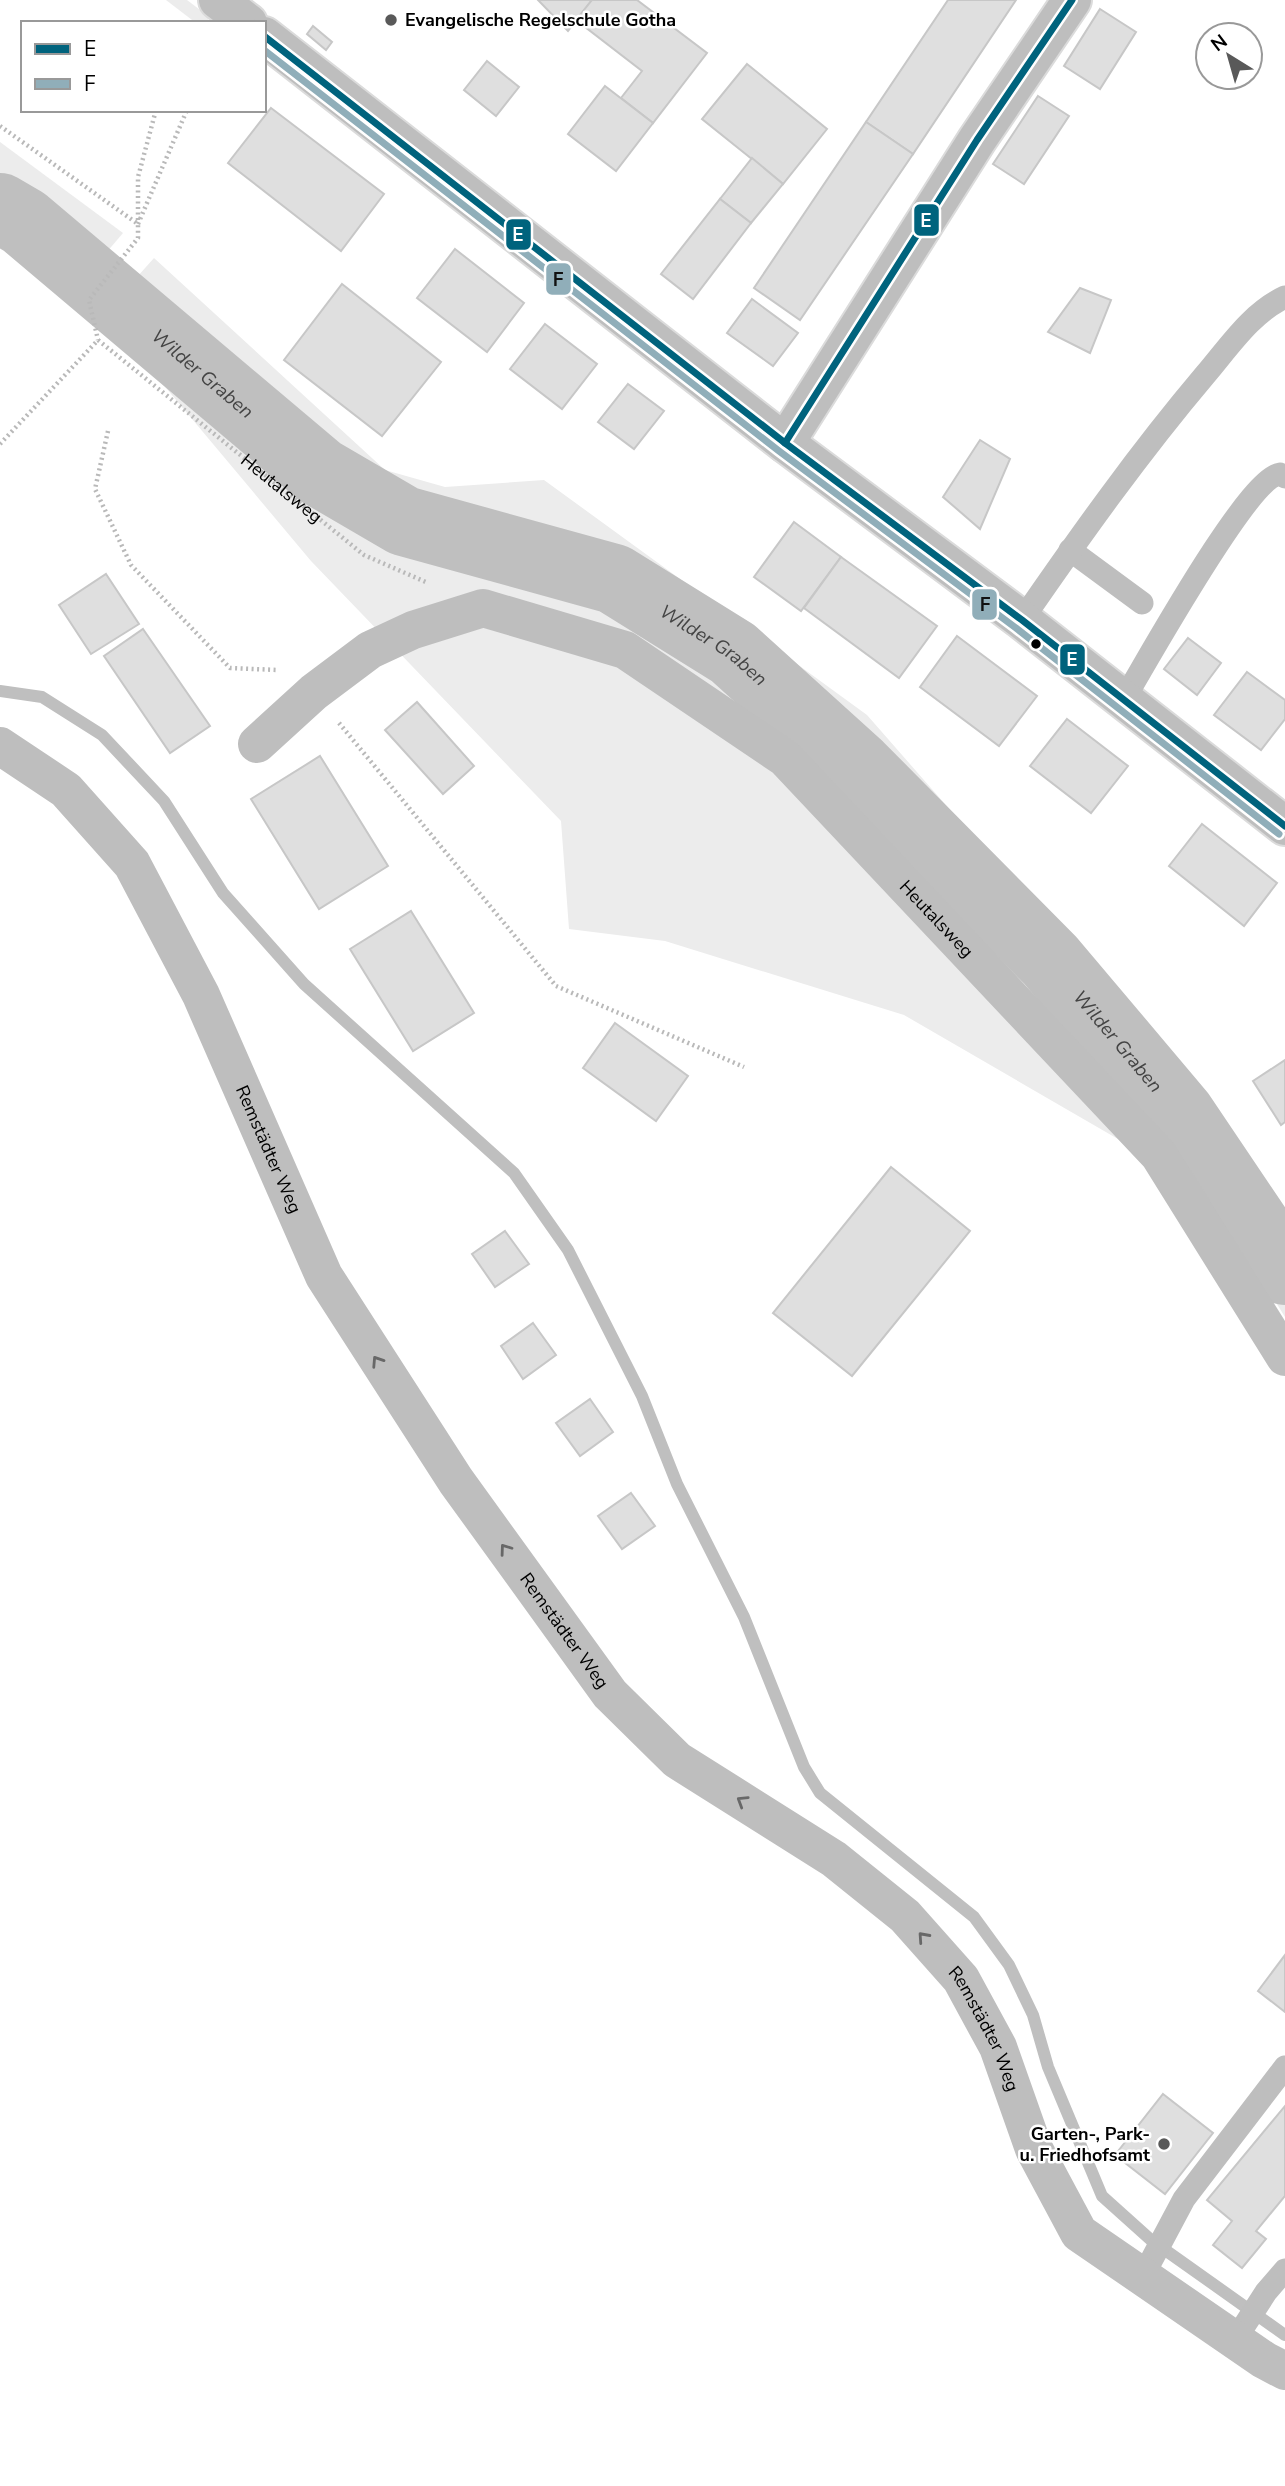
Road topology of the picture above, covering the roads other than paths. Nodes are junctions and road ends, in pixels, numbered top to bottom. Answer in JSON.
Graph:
{"nodes":[{"id":1,"x":218,"y":0,"type":"edge"},
{"id":2,"x":1072,"y":0,"type":"edge"},
{"id":3,"x":245,"y":21,"type":"edge"},
{"id":4,"x":266,"y":38,"type":"edge"},
{"id":5,"x":1285,"y":297,"type":"edge"},
{"id":6,"x":785,"y":443,"type":"junction"},
{"id":7,"x":1285,"y":477,"type":"edge"},
{"id":8,"x":1069,"y":550,"type":"junction"},
{"id":9,"x":1142,"y":603,"type":"dead end"},
{"id":10,"x":1022,"y":620,"type":"junction"},
{"id":11,"x":1124,"y":699,"type":"junction"},
{"id":12,"x":257,"y":744,"type":"dead end"},
{"id":13,"x":0,"y":746,"type":"edge"},
{"id":14,"x":1285,"y":826,"type":"edge"},
{"id":15,"x":1285,"y":1357,"type":"edge"},
{"id":16,"x":1285,"y":2067,"type":"edge"},
{"id":17,"x":1148,"y":2268,"type":"junction"},
{"id":18,"x":1285,"y":2270,"type":"edge"},
{"id":19,"x":1242,"y":2331,"type":"junction"},
{"id":20,"x":1285,"y":2371,"type":"edge"}],
"edges":[{"from":1,"to":3,"type":"street"},
{"from":2,"to":6,"type":"street"},
{"from":4,"to":6,"type":"street"},
{"from":5,"to":8,"type":"lane"},
{"from":6,"to":10,"type":"street"},
{"from":7,"to":11,"type":"lane"},
{"from":8,"to":9,"type":"lane"},
{"from":8,"to":10,"type":"lane"},
{"from":10,"to":11,"type":"street"},
{"from":11,"to":14,"type":"street"},
{"from":12,"to":15,"type":"street","name":"Heutalsweg"},
{"from":17,"to":13,"type":"street","name":"Remstädter Weg","one_way":true},
{"from":16,"to":17,"type":"lane"},
{"from":17,"to":19,"type":"street","name":"Remstädter Weg"},
{"from":18,"to":19,"type":"lane"},
{"from":19,"to":20,"type":"street","name":"Remstädter Weg"}]}
